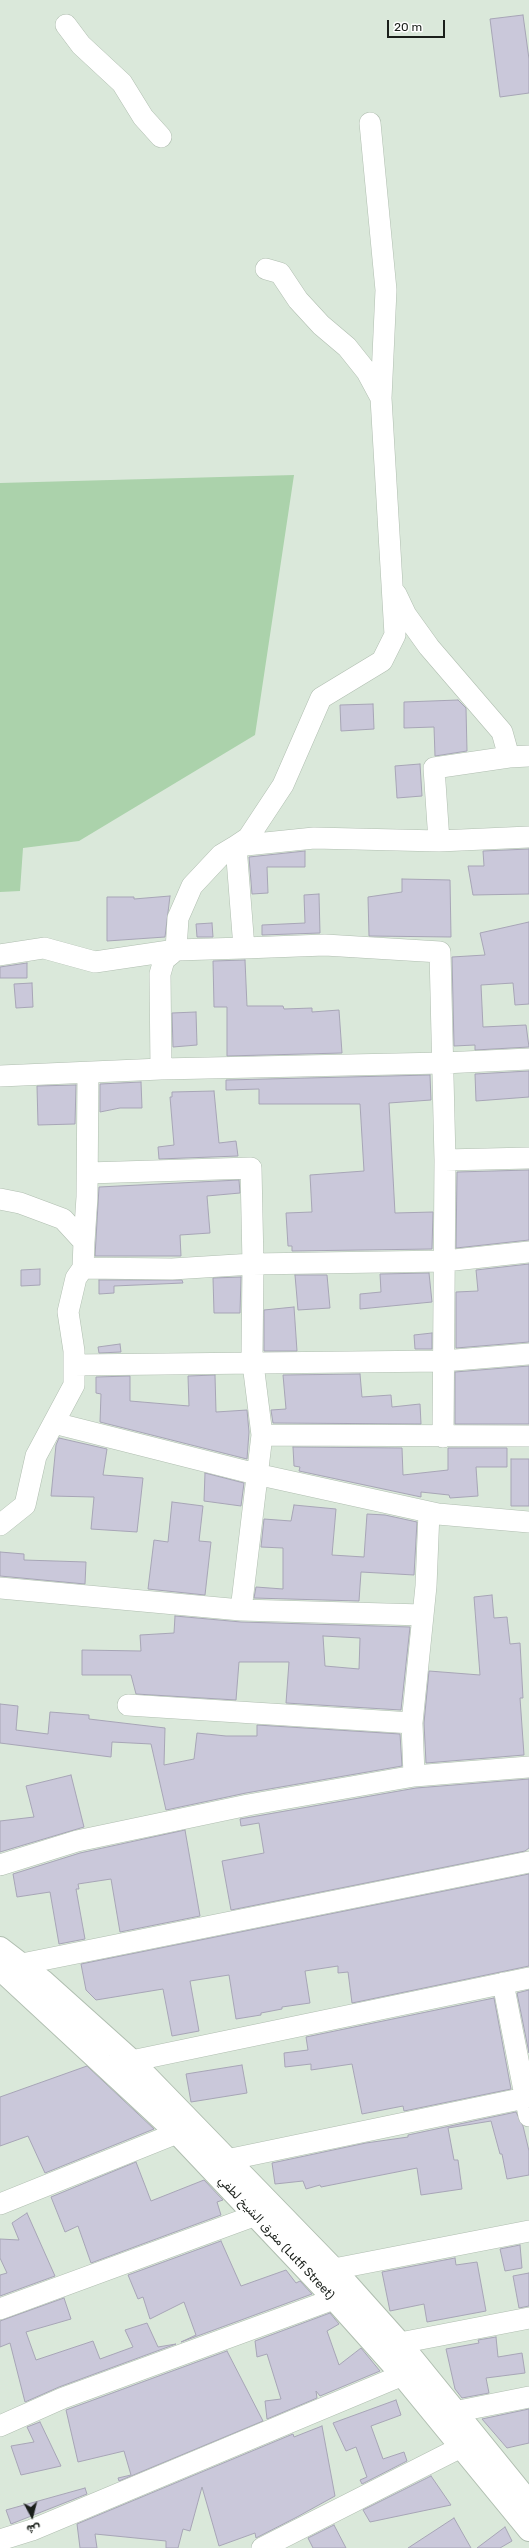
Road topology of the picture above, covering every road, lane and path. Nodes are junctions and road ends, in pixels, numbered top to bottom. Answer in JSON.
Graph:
{"nodes":[{"id":1,"x":66,"y":25,"type":"dead end"},
{"id":2,"x":370,"y":123,"type":"dead end"},
{"id":3,"x":161,"y":137,"type":"dead end"},
{"id":4,"x":266,"y":269,"type":"dead end"},
{"id":5,"x":381,"y":398,"type":"junction"},
{"id":6,"x":392,"y":587,"type":"junction"},
{"id":7,"x":519,"y":756,"type":"edge"},
{"id":8,"x":529,"y":837,"type":"edge"},
{"id":9,"x":439,"y":841,"type":"junction"},
{"id":10,"x":236,"y":846,"type":"junction"},
{"id":11,"x":244,"y":948,"type":"junction"},
{"id":12,"x":176,"y":950,"type":"junction"},
{"id":13,"x":0,"y":955,"type":"edge"},
{"id":14,"x":529,"y":1059,"type":"edge"},
{"id":15,"x":443,"y":1063,"type":"junction"},
{"id":16,"x":161,"y":1069,"type":"junction"},
{"id":17,"x":88,"y":1073,"type":"junction"},
{"id":18,"x":0,"y":1076,"type":"edge"},
{"id":19,"x":529,"y":1158,"type":"edge"},
{"id":20,"x":445,"y":1160,"type":"junction"},
{"id":21,"x":88,"y":1173,"type":"junction"},
{"id":22,"x":0,"y":1199,"type":"edge"},
{"id":23,"x":84,"y":1242,"type":"junction"},
{"id":24,"x":529,"y":1252,"type":"edge"},
{"id":25,"x":445,"y":1262,"type":"junction"},
{"id":26,"x":253,"y":1264,"type":"junction"},
{"id":27,"x":82,"y":1268,"type":"junction"},
{"id":28,"x":529,"y":1354,"type":"edge"},
{"id":29,"x":443,"y":1361,"type":"junction"},
{"id":30,"x":253,"y":1363,"type":"junction"},
{"id":31,"x":74,"y":1365,"type":"junction"},
{"id":32,"x":54,"y":1423,"type":"junction"},
{"id":33,"x":262,"y":1435,"type":"junction"},
{"id":34,"x":529,"y":1436,"type":"edge"},
{"id":35,"x":443,"y":1437,"type":"junction"},
{"id":36,"x":256,"y":1474,"type":"junction"},
{"id":37,"x":429,"y":1512,"type":"junction"},
{"id":38,"x":529,"y":1522,"type":"edge"},
{"id":39,"x":0,"y":1526,"type":"edge"},
{"id":40,"x":0,"y":1588,"type":"edge"},
{"id":41,"x":241,"y":1610,"type":"junction"},
{"id":42,"x":423,"y":1615,"type":"junction"},
{"id":43,"x":128,"y":1705,"type":"dead end"},
{"id":44,"x":412,"y":1723,"type":"junction"},
{"id":45,"x":529,"y":1767,"type":"edge"},
{"id":46,"x":414,"y":1776,"type":"junction"},
{"id":47,"x":529,"y":1862,"type":"edge"},
{"id":48,"x":0,"y":1865,"type":"edge"},
{"id":49,"x":0,"y":1948,"type":"edge"},
{"id":50,"x":22,"y":1964,"type":"junction"},
{"id":51,"x":0,"y":1969,"type":"edge"},
{"id":52,"x":529,"y":1978,"type":"edge"},
{"id":53,"x":504,"y":1983,"type":"junction"},
{"id":54,"x":131,"y":2060,"type":"junction"},
{"id":55,"x":106,"y":2067,"type":"junction"},
{"id":56,"x":527,"y":2107,"type":"edge"},
{"id":57,"x":186,"y":2130,"type":"junction"},
{"id":58,"x":216,"y":2162,"type":"junction"},
{"id":59,"x":0,"y":2204,"type":"edge"},
{"id":60,"x":264,"y":2212,"type":"junction"},
{"id":61,"x":529,"y":2231,"type":"edge"},
{"id":62,"x":334,"y":2269,"type":"junction"},
{"id":63,"x":334,"y":2299,"type":"junction"},
{"id":64,"x":0,"y":2309,"type":"edge"},
{"id":65,"x":529,"y":2318,"type":"edge"},
{"id":66,"x":400,"y":2343,"type":"junction"},
{"id":67,"x":411,"y":2371,"type":"junction"},
{"id":68,"x":529,"y":2397,"type":"edge"},
{"id":69,"x":445,"y":2413,"type":"junction"},
{"id":70,"x":0,"y":2426,"type":"edge"},
{"id":71,"x":469,"y":2442,"type":"junction"},
{"id":72,"x":518,"y":2492,"type":"edge"},
{"id":73,"x":529,"y":2530,"type":"edge"},
{"id":74,"x":0,"y":2540,"type":"edge"},
{"id":75,"x":262,"y":2548,"type":"edge"}],
"edges":[{"from":1,"to":3,"type":"street"},
{"from":2,"to":5,"type":"street"},
{"from":4,"to":5,"type":"street"},
{"from":5,"to":6,"type":"street"},
{"from":6,"to":7,"type":"street"},
{"from":6,"to":10,"type":"street"},
{"from":7,"to":9,"type":"street"},
{"from":8,"to":9,"type":"street"},
{"from":9,"to":10,"type":"street"},
{"from":10,"to":11,"type":"street"},
{"from":10,"to":12,"type":"street"},
{"from":11,"to":12,"type":"street"},
{"from":11,"to":15,"type":"street"},
{"from":12,"to":13,"type":"street"},
{"from":12,"to":16,"type":"street"},
{"from":14,"to":15,"type":"street"},
{"from":15,"to":16,"type":"street"},
{"from":15,"to":20,"type":"street"},
{"from":16,"to":17,"type":"street"},
{"from":17,"to":18,"type":"street"},
{"from":17,"to":21,"type":"street"},
{"from":19,"to":20,"type":"street"},
{"from":20,"to":25,"type":"street"},
{"from":21,"to":23,"type":"street"},
{"from":21,"to":26,"type":"street"},
{"from":22,"to":23,"type":"street"},
{"from":23,"to":27,"type":"street"},
{"from":24,"to":25,"type":"street"},
{"from":25,"to":26,"type":"street"},
{"from":25,"to":29,"type":"street"},
{"from":26,"to":27,"type":"street"},
{"from":26,"to":30,"type":"street"},
{"from":27,"to":31,"type":"street"},
{"from":28,"to":29,"type":"street"},
{"from":29,"to":30,"type":"street"},
{"from":29,"to":35,"type":"street"},
{"from":30,"to":31,"type":"street"},
{"from":30,"to":33,"type":"street"},
{"from":31,"to":32,"type":"street"},
{"from":32,"to":36,"type":"street"},
{"from":32,"to":39,"type":"street"},
{"from":33,"to":35,"type":"street"},
{"from":33,"to":36,"type":"street"},
{"from":34,"to":35,"type":"street"},
{"from":36,"to":37,"type":"street"},
{"from":36,"to":41,"type":"street"},
{"from":37,"to":38,"type":"street"},
{"from":37,"to":42,"type":"street"},
{"from":40,"to":41,"type":"street"},
{"from":41,"to":42,"type":"street"},
{"from":42,"to":44,"type":"street"},
{"from":43,"to":44,"type":"street"},
{"from":44,"to":46,"type":"street"},
{"from":45,"to":46,"type":"street"},
{"from":46,"to":48,"type":"street"},
{"from":47,"to":50,"type":"street"},
{"from":49,"to":50,"type":"street"},
{"from":50,"to":54,"type":"street"},
{"from":51,"to":55,"type":"street","name":"مفرق الشيخ لطفي (Lutfi Street)"},
{"from":52,"to":53,"type":"street"},
{"from":53,"to":54,"type":"street"},
{"from":53,"to":56,"type":"street"},
{"from":54,"to":55,"type":"street"},
{"from":54,"to":57,"type":"street"},
{"from":55,"to":57,"type":"street","name":"مفرق الشيخ لطفي (Lutfi Street)"},
{"from":56,"to":58,"type":"street"},
{"from":57,"to":58,"type":"street","name":"مفرق الشيخ لطفي (Lutfi Street)"},
{"from":57,"to":59,"type":"street"},
{"from":58,"to":60,"type":"street","name":"مفرق الشيخ لطفي (Lutfi Street)"},
{"from":60,"to":62,"type":"street"},
{"from":60,"to":63,"type":"street","name":"مفرق الشيخ لطفي (Lutfi Street)"},
{"from":60,"to":64,"type":"street"},
{"from":61,"to":62,"type":"street"},
{"from":62,"to":66,"type":"street"},
{"from":63,"to":67,"type":"street","name":"مفرق الشيخ لطفي (Lutfi Street)"},
{"from":63,"to":70,"type":"street"},
{"from":65,"to":66,"type":"street"},
{"from":66,"to":67,"type":"street"},
{"from":67,"to":69,"type":"street","name":"مفرق الشيخ لطفي (Lutfi Street)"},
{"from":67,"to":74,"type":"street"},
{"from":68,"to":69,"type":"street"},
{"from":69,"to":71,"type":"street","name":"مفرق الشيخ لطفي (Lutfi Street)"},
{"from":71,"to":72,"type":"street","name":"مفرق الشيخ لطفي (Lutfi Street)"},
{"from":71,"to":75,"type":"street"},
{"from":72,"to":73,"type":"street","name":"مفرق الشيخ لطفي (Lutfi Street)"}]}
